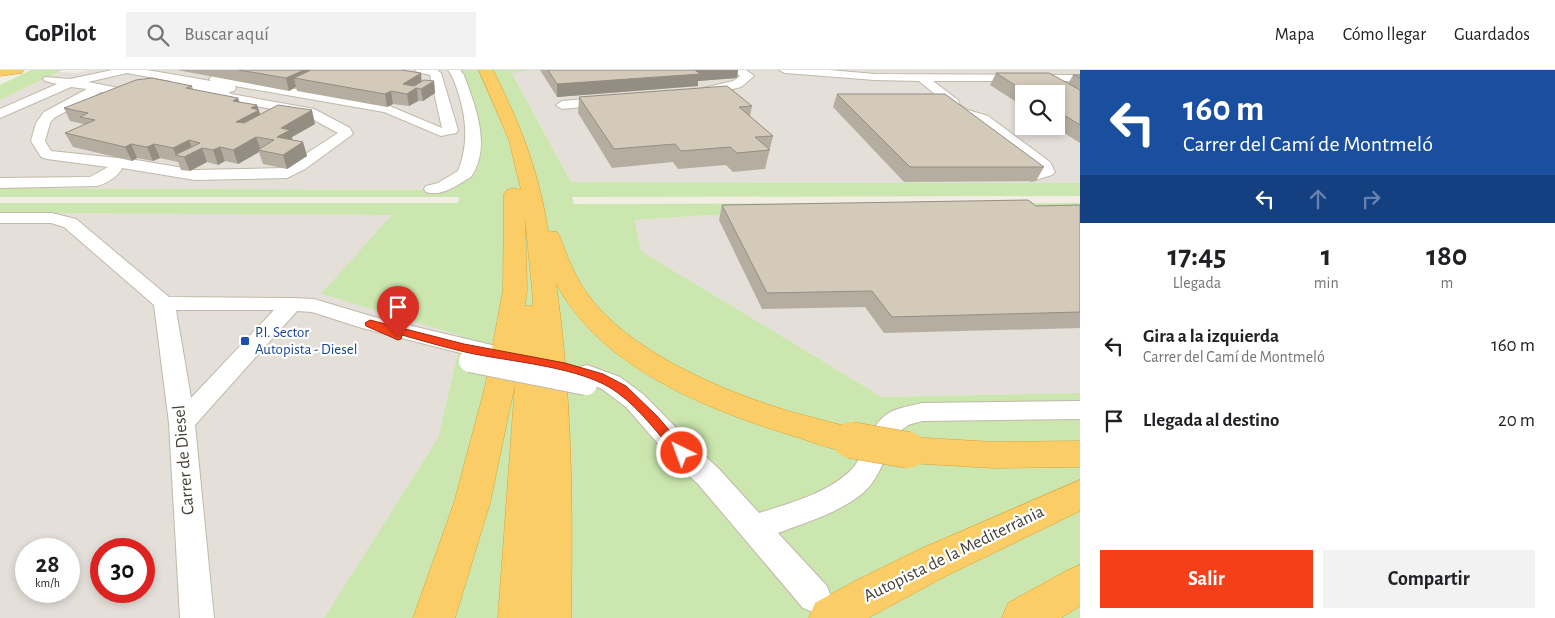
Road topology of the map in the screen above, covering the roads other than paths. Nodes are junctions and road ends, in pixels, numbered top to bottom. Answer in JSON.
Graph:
{"nodes":[{"id":1,"x":17,"y":70,"type":"edge"},
{"id":2,"x":103,"y":70,"type":"edge"},
{"id":3,"x":454,"y":70,"type":"edge"},
{"id":4,"x":474,"y":70,"type":"edge"},
{"id":5,"x":486,"y":70,"type":"edge"},
{"id":6,"x":785,"y":70,"type":"edge"},
{"id":7,"x":0,"y":72,"type":"edge"},
{"id":8,"x":746,"y":72,"type":"edge"},
{"id":9,"x":416,"y":73,"type":"edge"},
{"id":10,"x":174,"y":74,"type":"edge"},
{"id":11,"x":918,"y":74,"type":"edge"},
{"id":12,"x":1036,"y":77,"type":"junction"},
{"id":13,"x":1080,"y":78,"type":"edge"},
{"id":14,"x":61,"y":81,"type":"edge"},
{"id":15,"x":1050,"y":85,"type":"edge"},
{"id":16,"x":99,"y":88,"type":"junction"},
{"id":17,"x":686,"y":96,"type":"edge"},
{"id":18,"x":620,"y":100,"type":"edge"},
{"id":19,"x":0,"y":102,"type":"edge"},
{"id":20,"x":562,"y":105,"type":"dead end"},
{"id":21,"x":0,"y":108,"type":"edge"},
{"id":22,"x":446,"y":111,"type":"junction"},
{"id":23,"x":0,"y":114,"type":"edge"},
{"id":24,"x":0,"y":121,"type":"edge"},
{"id":25,"x":424,"y":125,"type":"junction"},
{"id":26,"x":114,"y":169,"type":"dead end"},
{"id":27,"x":515,"y":175,"type":"junction"},
{"id":28,"x":1032,"y":176,"type":"edge"},
{"id":29,"x":0,"y":182,"type":"edge"},
{"id":30,"x":432,"y":189,"type":"dead end"},
{"id":31,"x":0,"y":218,"type":"edge"},
{"id":32,"x":164,"y":303,"type":"junction"},
{"id":33,"x":292,"y":304,"type":"junction"},
{"id":34,"x":370,"y":323,"type":"junction"},
{"id":35,"x":586,"y":378,"type":"junction"},
{"id":36,"x":1080,"y":410,"type":"edge"},
{"id":37,"x":182,"y":423,"type":"junction"},
{"id":38,"x":1080,"y":454,"type":"edge"},
{"id":39,"x":1080,"y":495,"type":"edge"},
{"id":40,"x":754,"y":528,"type":"junction"},
{"id":41,"x":1080,"y":584,"type":"edge"},
{"id":42,"x":823,"y":608,"type":"edge"},
{"id":43,"x":197,"y":618,"type":"edge"},
{"id":44,"x":434,"y":618,"type":"edge"},
{"id":45,"x":520,"y":618,"type":"edge"},
{"id":46,"x":550,"y":618,"type":"edge"},
{"id":47,"x":1024,"y":618,"type":"edge"}],
"edges":[{"from":1,"to":7,"type":"highway"},
{"from":2,"to":14,"type":"street"},
{"from":3,"to":30,"type":"street"},
{"from":4,"to":27,"type":"highway"},
{"from":5,"to":27,"type":"highway"},
{"from":6,"to":11,"type":"street"},
{"from":8,"to":17,"type":"street"},
{"from":9,"to":22,"type":"street"},
{"from":10,"to":10,"type":"street"},
{"from":10,"to":14,"type":"street"},
{"from":10,"to":25,"type":"street"},
{"from":11,"to":12,"type":"street"},
{"from":11,"to":28,"type":"street"},
{"from":12,"to":13,"type":"street"},
{"from":12,"to":15,"type":"street"},
{"from":14,"to":16,"type":"street"},
{"from":14,"to":19,"type":"street"},
{"from":14,"to":21,"type":"street"},
{"from":14,"to":23,"type":"street"},
{"from":14,"to":24,"type":"street"},
{"from":16,"to":16,"type":"street"},
{"from":18,"to":20,"type":"street"},
{"from":22,"to":25,"type":"street"},
{"from":22,"to":25,"type":"street"},
{"from":26,"to":29,"type":"street"},
{"from":27,"to":38,"type":"highway","bridge":true},
{"from":27,"to":44,"type":"highway"},
{"from":27,"to":45,"type":"highway"},
{"from":27,"to":46,"type":"highway"},
{"from":31,"to":32,"type":"street"},
{"from":32,"to":33,"type":"street"},
{"from":32,"to":37,"type":"street","name":"Carrer de Diesel"},
{"from":33,"to":34,"type":"street"},
{"from":33,"to":37,"type":"street"},
{"from":34,"to":35,"type":"street"},
{"from":34,"to":35,"type":"street","bridge":true},
{"from":35,"to":40,"type":"street"},
{"from":36,"to":40,"type":"street"},
{"from":37,"to":43,"type":"street","name":"Carrer de Diesel"},
{"from":39,"to":42,"type":"highway","name":"Autopista de la Mediterrània"},
{"from":40,"to":42,"type":"street"},
{"from":41,"to":47,"type":"highway"}]}
